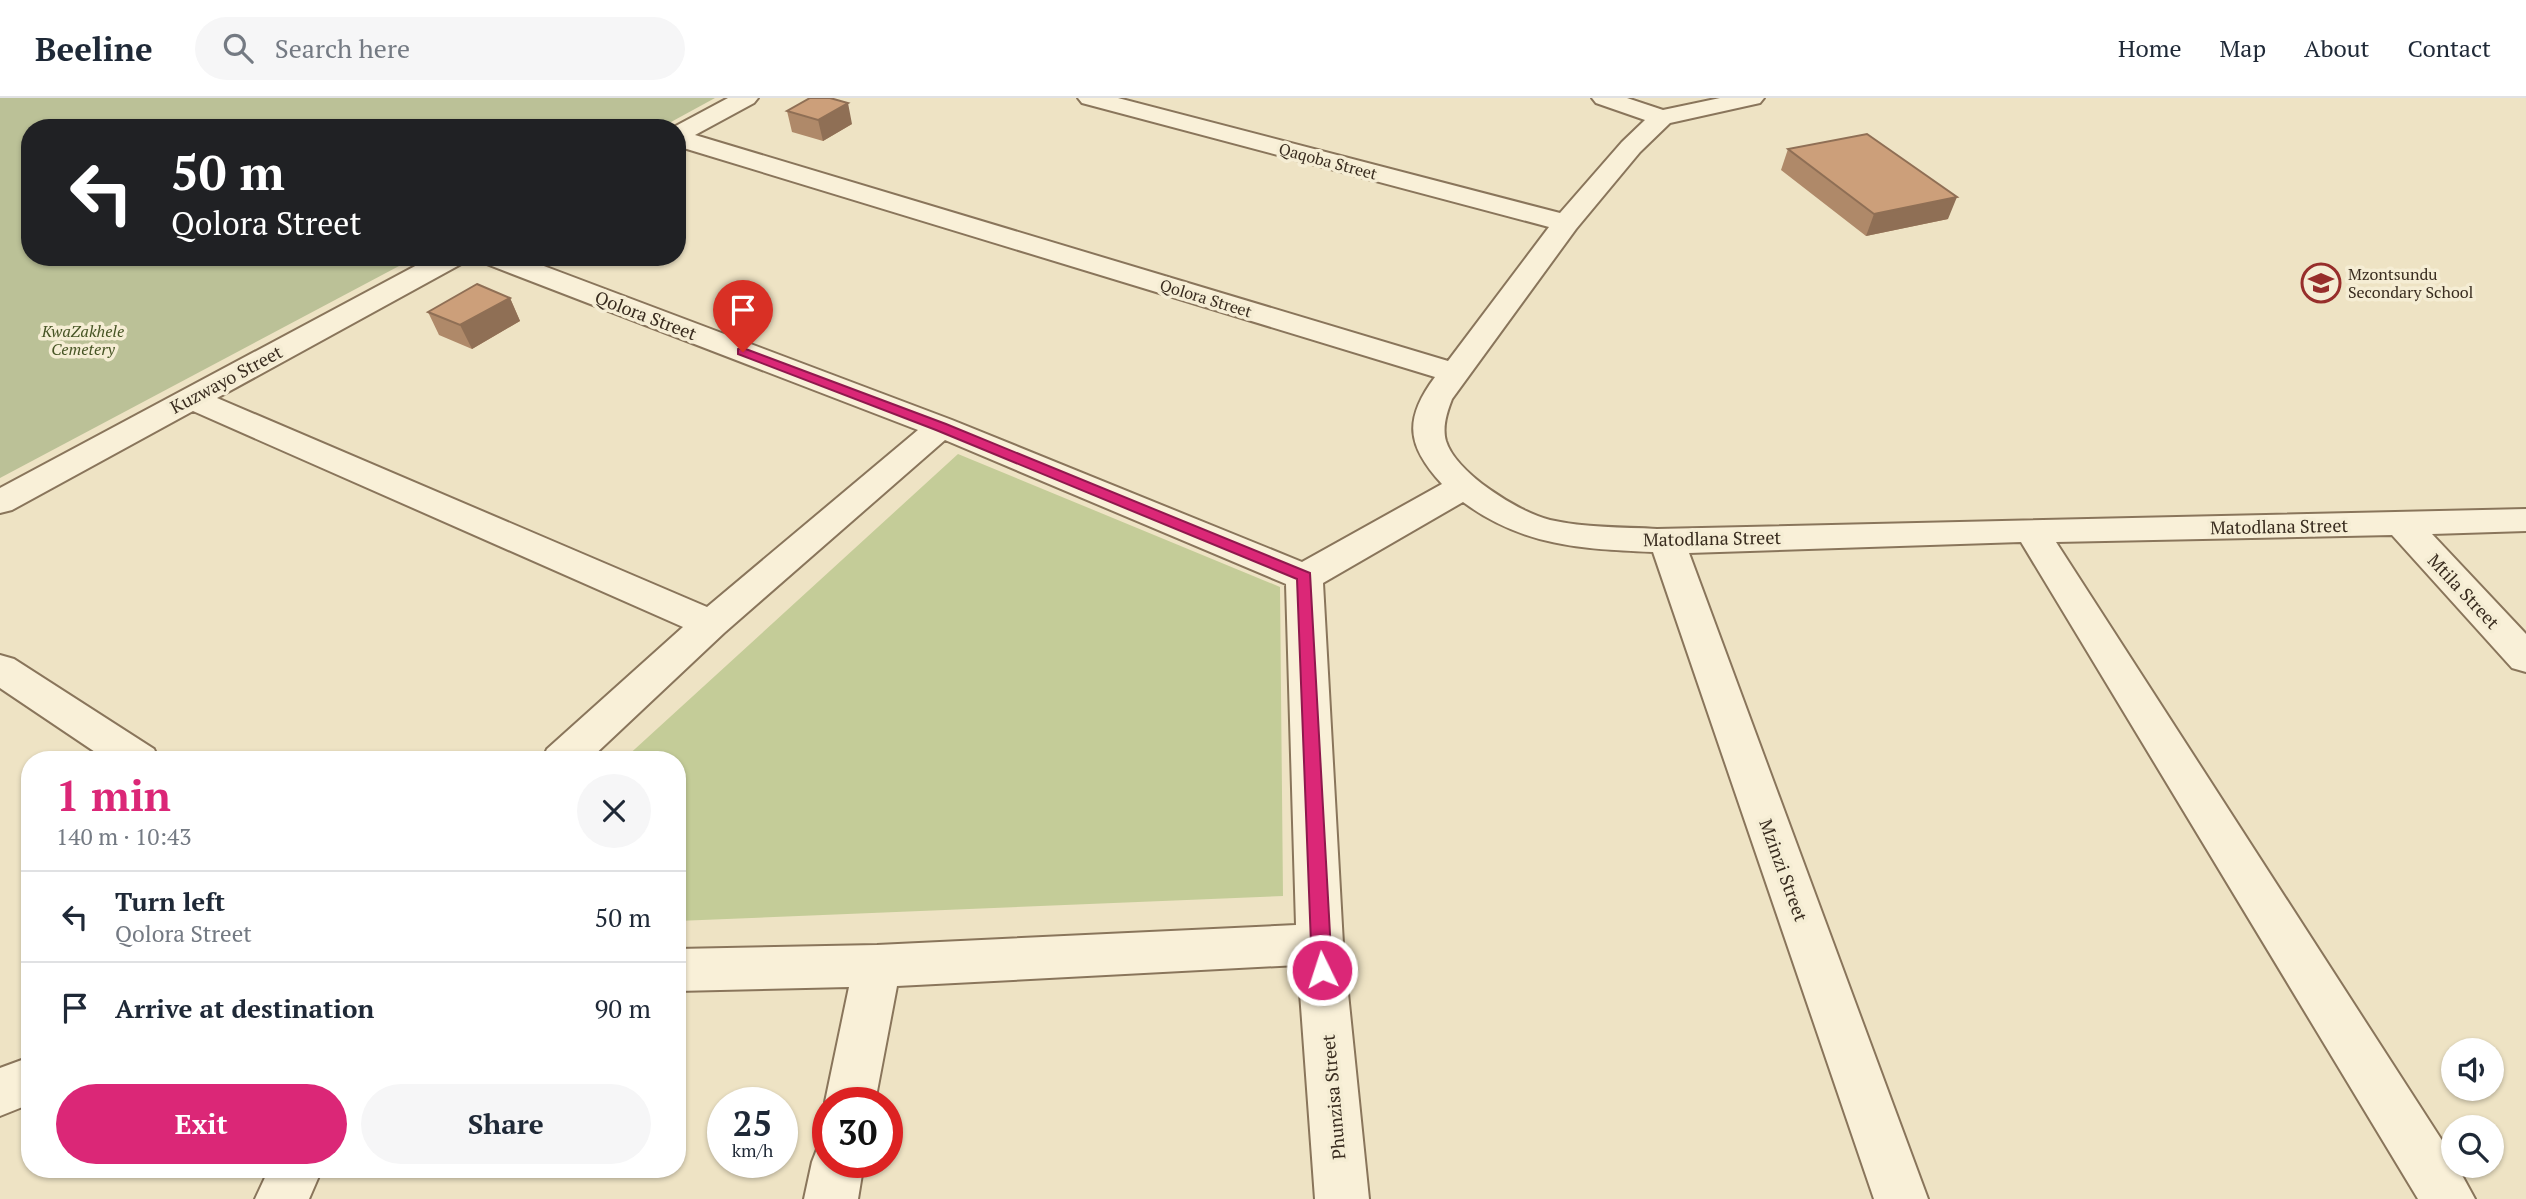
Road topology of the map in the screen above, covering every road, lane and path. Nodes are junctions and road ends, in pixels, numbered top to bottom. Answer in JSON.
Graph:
{"nodes":[{"id":1,"x":746,"y":98,"type":"edge"},
{"id":2,"x":1090,"y":98,"type":"edge"},
{"id":3,"x":1604,"y":98,"type":"edge"},
{"id":4,"x":1752,"y":98,"type":"edge"},
{"id":5,"x":1662,"y":118,"type":"junction"},
{"id":6,"x":686,"y":132,"type":"edge"},
{"id":7,"x":686,"y":140,"type":"edge"},
{"id":8,"x":1566,"y":223,"type":"junction"},
{"id":9,"x":436,"y":266,"type":"edge"},
{"id":10,"x":518,"y":266,"type":"edge"},
{"id":11,"x":1454,"y":373,"type":"junction"},
{"id":12,"x":190,"y":398,"type":"junction"},
{"id":13,"x":941,"y":427,"type":"junction"},
{"id":14,"x":1465,"y":486,"type":"junction"},
{"id":15,"x":0,"y":502,"type":"edge"},
{"id":16,"x":2526,"y":520,"type":"edge"},
{"id":17,"x":2402,"y":524,"type":"junction"},
{"id":18,"x":2031,"y":530,"type":"junction"},
{"id":19,"x":1667,"y":541,"type":"junction"},
{"id":20,"x":1304,"y":576,"type":"junction"},
{"id":21,"x":711,"y":624,"type":"junction"},
{"id":22,"x":2526,"y":658,"type":"edge"},
{"id":23,"x":0,"y":669,"type":"edge"},
{"id":24,"x":125,"y":751,"type":"edge"},
{"id":25,"x":572,"y":751,"type":"edge"},
{"id":26,"x":1320,"y":944,"type":"junction"},
{"id":27,"x":877,"y":966,"type":"junction"},
{"id":28,"x":686,"y":970,"type":"edge"},
{"id":29,"x":21,"y":1084,"type":"edge"},
{"id":30,"x":853,"y":1087,"type":"edge"},
{"id":31,"x":0,"y":1092,"type":"edge"},
{"id":32,"x":292,"y":1178,"type":"edge"},
{"id":33,"x":835,"y":1178,"type":"edge"},
{"id":34,"x":282,"y":1199,"type":"edge"},
{"id":35,"x":831,"y":1199,"type":"edge"},
{"id":36,"x":1342,"y":1199,"type":"edge"},
{"id":37,"x":1901,"y":1199,"type":"edge"},
{"id":38,"x":2448,"y":1199,"type":"edge"}],
"edges":[{"from":1,"to":6,"type":"street"},
{"from":2,"to":8,"type":"street","name":"Qaqoba Street"},
{"from":3,"to":5,"type":"street"},
{"from":4,"to":5,"type":"street"},
{"from":5,"to":8,"type":"street","name":"Matodlana Street"},
{"from":7,"to":11,"type":"street","name":"Qolora Street"},
{"from":8,"to":11,"type":"street","name":"Matodlana Street"},
{"from":9,"to":12,"type":"street","name":"Kuzwayo Street"},
{"from":10,"to":13,"type":"street","name":"Qolora Street"},
{"from":11,"to":14,"type":"street","name":"Matodlana Street"},
{"from":12,"to":15,"type":"street","name":"Kuzwayo Street"},
{"from":12,"to":21,"type":"street"},
{"from":13,"to":20,"type":"street","name":"Qolora Street"},
{"from":13,"to":21,"type":"street"},
{"from":14,"to":19,"type":"street","name":"Matodlana Street"},
{"from":14,"to":20,"type":"street"},
{"from":16,"to":17,"type":"street","name":"Matodlana Street"},
{"from":17,"to":18,"type":"street","name":"Matodlana Street"},
{"from":17,"to":22,"type":"street","name":"Mtila Street"},
{"from":18,"to":19,"type":"street","name":"Matodlana Street"},
{"from":18,"to":38,"type":"street"},
{"from":19,"to":37,"type":"street","name":"Mzinzi Street"},
{"from":20,"to":26,"type":"street","name":"Phunzisa Street"},
{"from":21,"to":25,"type":"street"},
{"from":23,"to":24,"type":"street"},
{"from":26,"to":27,"type":"street"},
{"from":26,"to":36,"type":"street","name":"Phunzisa Street"},
{"from":27,"to":28,"type":"street"},
{"from":27,"to":30,"type":"street"},
{"from":29,"to":31,"type":"street"},
{"from":32,"to":34,"type":"street"},
{"from":33,"to":35,"type":"street"}]}
